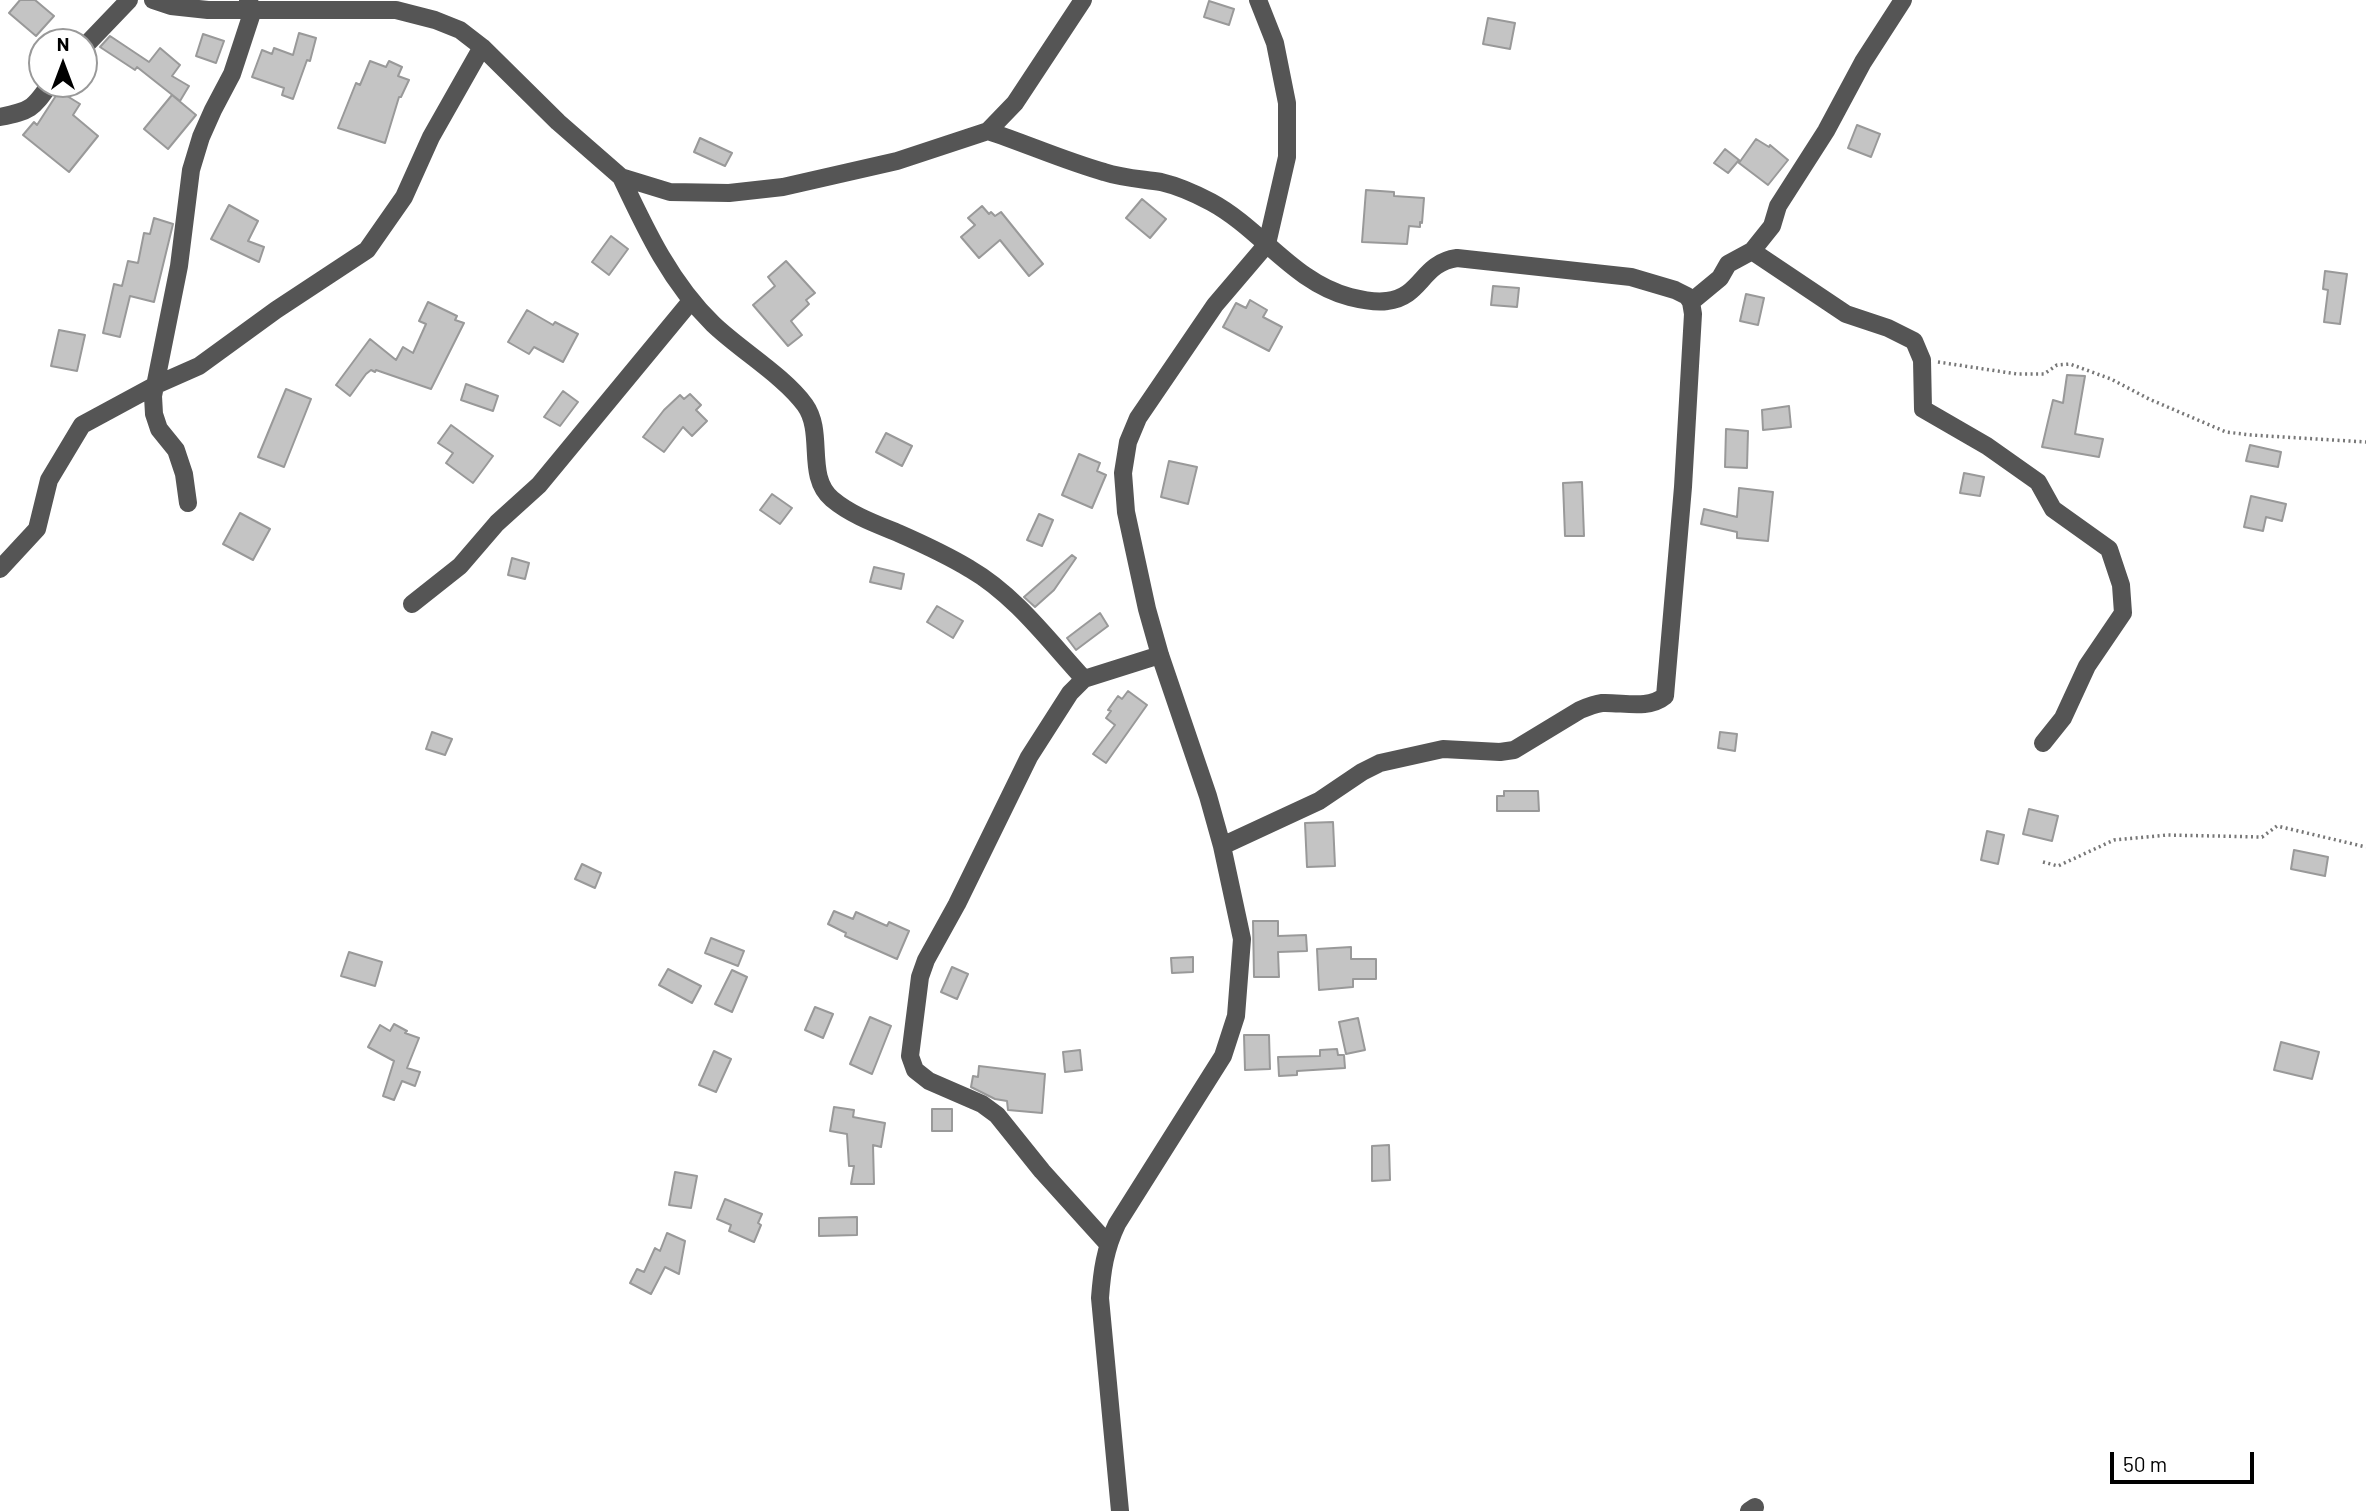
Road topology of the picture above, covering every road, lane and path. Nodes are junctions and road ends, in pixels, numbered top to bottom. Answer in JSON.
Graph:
{"nodes":[{"id":1,"x":129,"y":0,"type":"edge"},
{"id":2,"x":153,"y":0,"type":"edge"},
{"id":3,"x":1083,"y":0,"type":"edge"},
{"id":4,"x":1258,"y":0,"type":"edge"},
{"id":5,"x":1903,"y":0,"type":"edge"},
{"id":6,"x":250,"y":5,"type":"edge"},
{"id":7,"x":98,"y":32,"type":"edge"},
{"id":8,"x":482,"y":47,"type":"junction"},
{"id":9,"x":41,"y":98,"type":"edge"},
{"id":10,"x":0,"y":117,"type":"edge"},
{"id":11,"x":988,"y":131,"type":"junction"},
{"id":12,"x":621,"y":177,"type":"junction"},
{"id":13,"x":1267,"y":244,"type":"junction"},
{"id":14,"x":1752,"y":251,"type":"junction"},
{"id":15,"x":691,"y":301,"type":"junction"},
{"id":16,"x":1691,"y":302,"type":"junction"},
{"id":17,"x":1922,"y":360,"type":"junction"},
{"id":18,"x":156,"y":385,"type":"junction"},
{"id":19,"x":2366,"y":442,"type":"edge"},
{"id":20,"x":188,"y":503,"type":"dead end"},
{"id":21,"x":0,"y":569,"type":"edge"},
{"id":22,"x":412,"y":604,"type":"dead end"},
{"id":23,"x":1160,"y":655,"type":"junction"},
{"id":24,"x":1084,"y":679,"type":"junction"},
{"id":25,"x":2043,"y":743,"type":"dead end"},
{"id":26,"x":1222,"y":846,"type":"junction"},
{"id":27,"x":2366,"y":847,"type":"edge"},
{"id":28,"x":2043,"y":862,"type":"dead end"},
{"id":29,"x":1108,"y":1244,"type":"junction"},
{"id":30,"x":1120,"y":1511,"type":"edge"}],
"edges":[{"from":1,"to":7,"type":"street"},
{"from":2,"to":6,"type":"street"},
{"from":3,"to":11,"type":"street"},
{"from":4,"to":13,"type":"street"},
{"from":5,"to":14,"type":"street"},
{"from":6,"to":8,"type":"street"},
{"from":6,"to":18,"type":"street"},
{"from":8,"to":12,"type":"street"},
{"from":8,"to":18,"type":"street"},
{"from":9,"to":10,"type":"street"},
{"from":11,"to":12,"type":"street"},
{"from":11,"to":13,"type":"street"},
{"from":12,"to":15,"type":"street"},
{"from":13,"to":16,"type":"street"},
{"from":13,"to":23,"type":"street"},
{"from":14,"to":16,"type":"street"},
{"from":14,"to":17,"type":"street"},
{"from":15,"to":22,"type":"street"},
{"from":15,"to":24,"type":"street"},
{"from":16,"to":26,"type":"street"},
{"from":17,"to":19,"type":"path"},
{"from":17,"to":25,"type":"street"},
{"from":18,"to":20,"type":"street"},
{"from":18,"to":21,"type":"street"},
{"from":23,"to":24,"type":"street"},
{"from":23,"to":26,"type":"street"},
{"from":24,"to":29,"type":"street"},
{"from":26,"to":29,"type":"street"},
{"from":27,"to":28,"type":"path"},
{"from":29,"to":30,"type":"street"}]}
